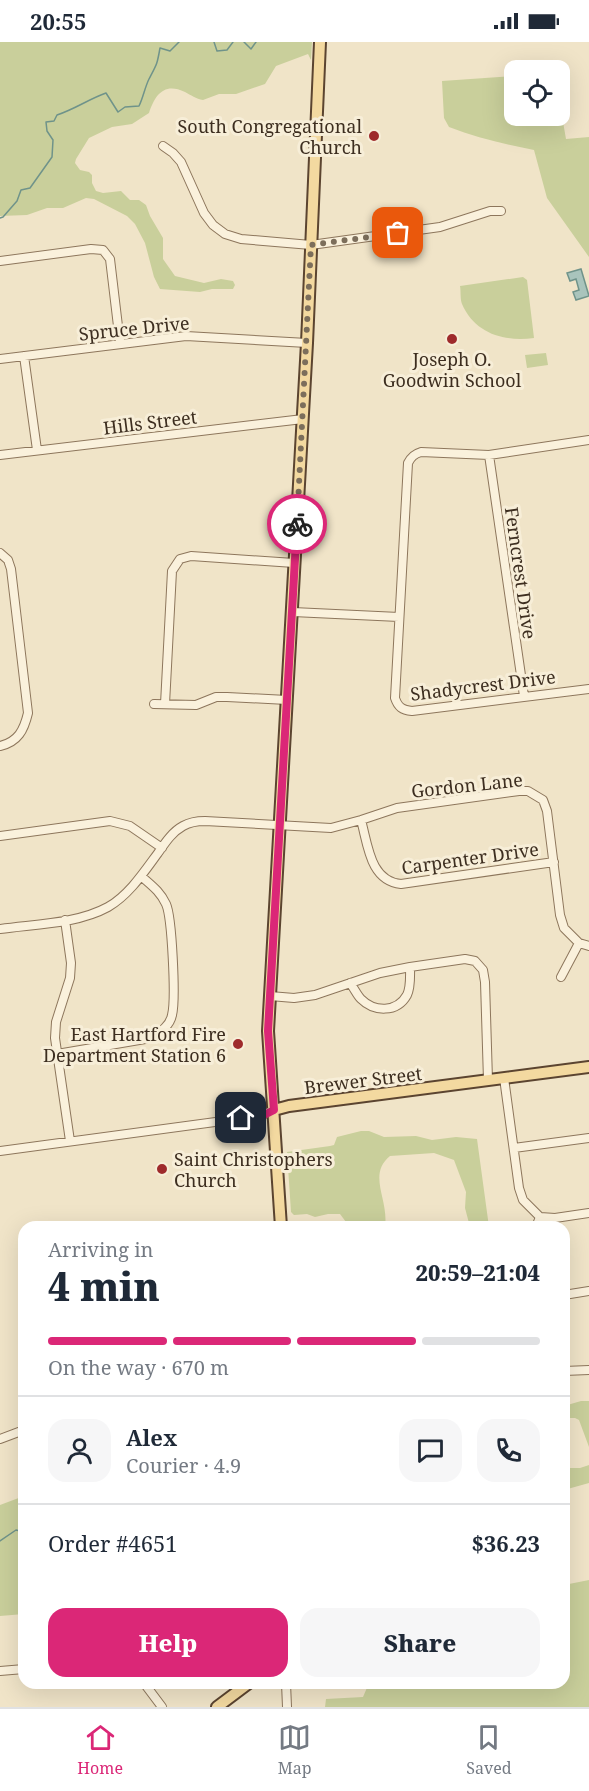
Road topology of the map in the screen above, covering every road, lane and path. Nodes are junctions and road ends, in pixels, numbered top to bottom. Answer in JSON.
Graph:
{"nodes":[{"id":1,"x":321,"y":42,"type":"edge"},
{"id":2,"x":164,"y":146,"type":"dead end"},
{"id":3,"x":501,"y":212,"type":"dead end"},
{"id":4,"x":311,"y":245,"type":"junction"},
{"id":5,"x":0,"y":261,"type":"edge"},
{"id":6,"x":120,"y":343,"type":"junction"},
{"id":7,"x":307,"y":343,"type":"junction"},
{"id":8,"x":24,"y":356,"type":"junction"},
{"id":9,"x":0,"y":358,"type":"edge"},
{"id":10,"x":303,"y":419,"type":"junction"},
{"id":11,"x":589,"y":443,"type":"edge"},
{"id":12,"x":37,"y":450,"type":"junction"},
{"id":13,"x":0,"y":455,"type":"edge"},
{"id":14,"x":489,"y":455,"type":"junction"},
{"id":15,"x":0,"y":553,"type":"edge"},
{"id":16,"x":294,"y":563,"type":"junction"},
{"id":17,"x":292,"y":612,"type":"junction"},
{"id":18,"x":399,"y":617,"type":"junction"},
{"id":19,"x":589,"y":689,"type":"edge"},
{"id":20,"x":524,"y":696,"type":"junction"},
{"id":21,"x":287,"y":700,"type":"junction"},
{"id":22,"x":154,"y":704,"type":"dead end"},
{"id":23,"x":165,"y":704,"type":"junction"},
{"id":24,"x":0,"y":746,"type":"edge"},
{"id":25,"x":361,"y":820,"type":"junction"},
{"id":26,"x":280,"y":825,"type":"junction"},
{"id":27,"x":0,"y":836,"type":"edge"},
{"id":28,"x":162,"y":848,"type":"junction"},
{"id":29,"x":554,"y":862,"type":"junction"},
{"id":30,"x":141,"y":876,"type":"junction"},
{"id":31,"x":65,"y":920,"type":"junction"},
{"id":32,"x":0,"y":929,"type":"edge"},
{"id":33,"x":579,"y":943,"type":"junction"},
{"id":34,"x":589,"y":946,"type":"edge"},
{"id":35,"x":410,"y":967,"type":"junction"},
{"id":36,"x":561,"y":977,"type":"dead end"},
{"id":37,"x":350,"y":983,"type":"junction"},
{"id":38,"x":270,"y":996,"type":"junction"},
{"id":39,"x":57,"y":1054,"type":"junction"},
{"id":40,"x":589,"y":1067,"type":"edge"},
{"id":41,"x":504,"y":1078,"type":"junction"},
{"id":42,"x":489,"y":1080,"type":"junction"},
{"id":43,"x":274,"y":1110,"type":"junction"},
{"id":44,"x":589,"y":1138,"type":"edge"},
{"id":45,"x":69,"y":1141,"type":"junction"},
{"id":46,"x":514,"y":1148,"type":"junction"},
{"id":47,"x":0,"y":1151,"type":"edge"},
{"id":48,"x":589,"y":1213,"type":"edge"},
{"id":49,"x":540,"y":1217,"type":"junction"},
{"id":50,"x":281,"y":1221,"type":"edge"},
{"id":51,"x":538,"y":1221,"type":"edge"},
{"id":52,"x":589,"y":1291,"type":"edge"},
{"id":53,"x":570,"y":1294,"type":"edge"},
{"id":54,"x":589,"y":1370,"type":"edge"},
{"id":55,"x":570,"y":1371,"type":"edge"},
{"id":56,"x":18,"y":1432,"type":"edge"},
{"id":57,"x":0,"y":1439,"type":"edge"},
{"id":58,"x":18,"y":1670,"type":"edge"},
{"id":59,"x":0,"y":1671,"type":"edge"},
{"id":60,"x":148,"y":1689,"type":"edge"},
{"id":61,"x":241,"y":1689,"type":"edge"},
{"id":62,"x":286,"y":1689,"type":"edge"},
{"id":63,"x":162,"y":1707,"type":"edge"},
{"id":64,"x":217,"y":1707,"type":"edge"},
{"id":65,"x":287,"y":1707,"type":"edge"}],
"edges":[{"from":1,"to":4,"type":"main road"},
{"from":2,"to":4,"type":"street"},
{"from":3,"to":4,"type":"street"},
{"from":4,"to":7,"type":"main road"},
{"from":5,"to":6,"type":"street"},
{"from":6,"to":7,"type":"street","name":"Spruce Drive"},
{"from":6,"to":8,"type":"street","name":"Spruce Drive"},
{"from":7,"to":10,"type":"main road"},
{"from":8,"to":9,"type":"street","name":"Spruce Drive"},
{"from":8,"to":12,"type":"street"},
{"from":10,"to":12,"type":"street","name":"Hills Street"},
{"from":10,"to":16,"type":"main road"},
{"from":11,"to":14,"type":"street"},
{"from":12,"to":13,"type":"street","name":"Hills Street"},
{"from":14,"to":18,"type":"street"},
{"from":14,"to":20,"type":"street","name":"Ferncrest Drive"},
{"from":15,"to":24,"type":"street"},
{"from":16,"to":17,"type":"main road"},
{"from":16,"to":23,"type":"street"},
{"from":17,"to":18,"type":"street"},
{"from":17,"to":21,"type":"main road"},
{"from":18,"to":20,"type":"street","name":"Shadycrest Drive"},
{"from":19,"to":20,"type":"street","name":"Shadycrest Drive"},
{"from":21,"to":23,"type":"street"},
{"from":21,"to":26,"type":"main road"},
{"from":22,"to":23,"type":"street"},
{"from":25,"to":26,"type":"street","name":"Gordon Lane"},
{"from":25,"to":29,"type":"street","name":"Carpenter Drive"},
{"from":25,"to":29,"type":"street","name":"Gordon Lane"},
{"from":26,"to":28,"type":"street","name":"Gordon Lane"},
{"from":26,"to":38,"type":"main road"},
{"from":27,"to":28,"type":"street"},
{"from":28,"to":30,"type":"street","name":"Gordon Lane"},
{"from":29,"to":33,"type":"street","name":"Gordon Lane"},
{"from":30,"to":31,"type":"street","name":"Gordon Lane"},
{"from":30,"to":39,"type":"street"},
{"from":31,"to":32,"type":"street","name":"Gordon Lane"},
{"from":31,"to":39,"type":"street"},
{"from":33,"to":34,"type":"street"},
{"from":33,"to":36,"type":"street"},
{"from":35,"to":37,"type":"street"},
{"from":35,"to":37,"type":"street"},
{"from":35,"to":42,"type":"street"},
{"from":37,"to":38,"type":"street"},
{"from":38,"to":43,"type":"main road"},
{"from":39,"to":45,"type":"street"},
{"from":40,"to":41,"type":"main road","name":"Brewer Street"},
{"from":41,"to":42,"type":"main road","name":"Brewer Street"},
{"from":41,"to":46,"type":"street"},
{"from":42,"to":43,"type":"main road","name":"Brewer Street"},
{"from":43,"to":45,"type":"street","name":"Brewer Street"},
{"from":43,"to":50,"type":"main road"},
{"from":44,"to":46,"type":"street"},
{"from":45,"to":47,"type":"street","name":"Brewer Street"},
{"from":46,"to":49,"type":"street"},
{"from":48,"to":49,"type":"street"},
{"from":49,"to":51,"type":"street"},
{"from":52,"to":53,"type":"street"},
{"from":54,"to":55,"type":"street"},
{"from":56,"to":57,"type":"street"},
{"from":58,"to":59,"type":"street"},
{"from":60,"to":63,"type":"street"},
{"from":61,"to":64,"type":"main road"},
{"from":62,"to":65,"type":"street"}]}
